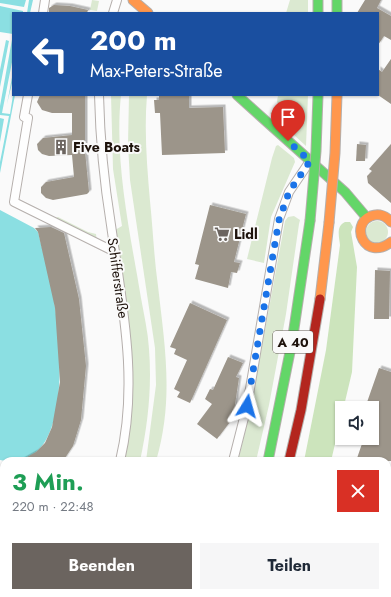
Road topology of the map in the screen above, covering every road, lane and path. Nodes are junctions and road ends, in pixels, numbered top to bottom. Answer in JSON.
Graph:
{"nodes":[{"id":1,"x":45,"y":0,"type":"edge"},
{"id":2,"x":117,"y":0,"type":"edge"},
{"id":3,"x":133,"y":0,"type":"edge"},
{"id":4,"x":318,"y":0,"type":"edge"},
{"id":5,"x":337,"y":0,"type":"edge"},
{"id":6,"x":43,"y":12,"type":"edge"},
{"id":7,"x":113,"y":12,"type":"edge"},
{"id":8,"x":147,"y":12,"type":"edge"},
{"id":9,"x":318,"y":12,"type":"edge"},
{"id":10,"x":337,"y":12,"type":"edge"},
{"id":11,"x":28,"y":96,"type":"edge"},
{"id":12,"x":99,"y":96,"type":"edge"},
{"id":13,"x":238,"y":96,"type":"edge"},
{"id":14,"x":318,"y":96,"type":"edge"},
{"id":15,"x":337,"y":96,"type":"edge"},
{"id":16,"x":310,"y":161,"type":"junction"},
{"id":17,"x":387,"y":213,"type":"edge"},
{"id":18,"x":367,"y":218,"type":"junction"},
{"id":19,"x":391,"y":222,"type":"edge"},
{"id":20,"x":391,"y":242,"type":"edge"},
{"id":21,"x":112,"y":251,"type":"junction"},
{"id":22,"x":121,"y":457,"type":"edge"},
{"id":23,"x":234,"y":457,"type":"edge"},
{"id":24,"x":269,"y":457,"type":"edge"},
{"id":25,"x":291,"y":457,"type":"edge"}],
"edges":[{"from":1,"to":6,"type":"street"},
{"from":2,"to":7,"type":"street"},
{"from":3,"to":8,"type":"main road"},
{"from":4,"to":9,"type":"main road"},
{"from":5,"to":10,"type":"main road"},
{"from":11,"to":21,"type":"street","name":"Schifferstraße"},
{"from":12,"to":21,"type":"street","name":"Schifferstraße"},
{"from":13,"to":16,"type":"main road"},
{"from":14,"to":24,"type":"main road","number":"A 40","bridge":true},
{"from":15,"to":25,"type":"main road","number":"A 40","bridge":true},
{"from":16,"to":18,"type":"main road"},
{"from":16,"to":23,"type":"street"},
{"from":17,"to":18,"type":"main road"},
{"from":17,"to":19,"type":"main road"},
{"from":18,"to":20,"type":"main road"},
{"from":21,"to":22,"type":"street","name":"Schifferstraße"}]}
